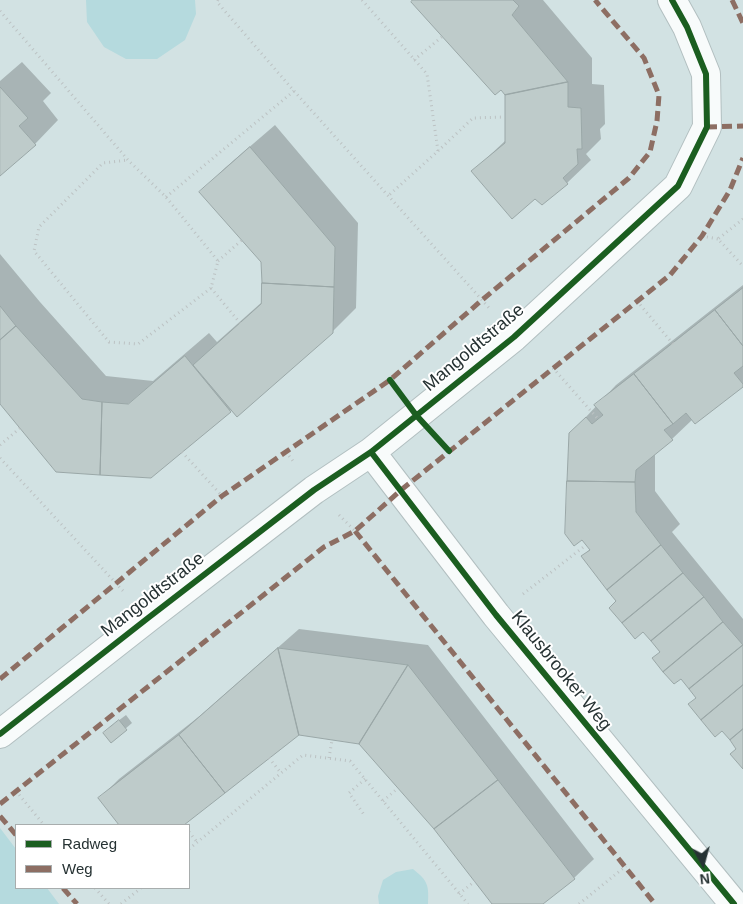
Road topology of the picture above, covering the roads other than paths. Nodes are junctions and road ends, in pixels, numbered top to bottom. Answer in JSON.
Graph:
{"nodes":[{"id":1,"x":672,"y":0,"type":"edge"},
{"id":2,"x":371,"y":452,"type":"junction"},
{"id":3,"x":0,"y":734,"type":"edge"},
{"id":4,"x":734,"y":904,"type":"edge"}],
"edges":[{"from":1,"to":2,"type":"street","name":"Mangoldtstraße"},
{"from":2,"to":3,"type":"street","name":"Mangoldtstraße"},
{"from":2,"to":4,"type":"street","name":"Klausbrooker Weg"}]}
